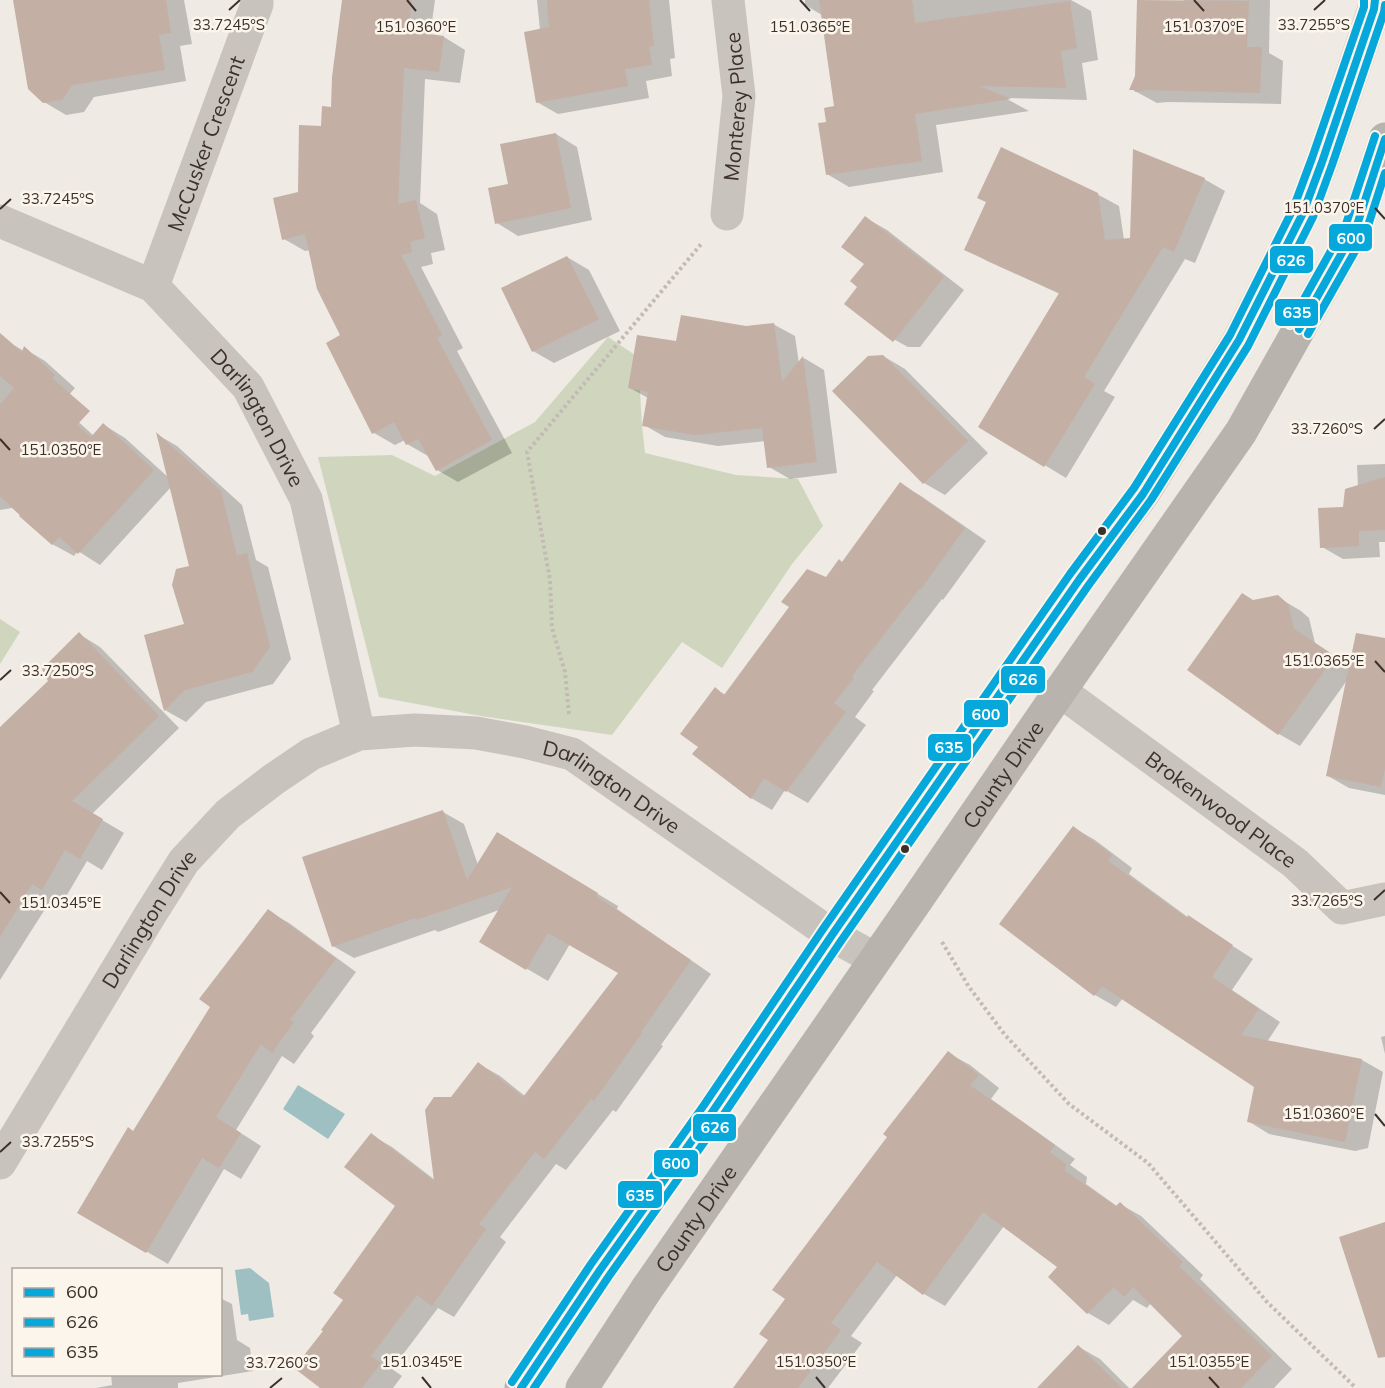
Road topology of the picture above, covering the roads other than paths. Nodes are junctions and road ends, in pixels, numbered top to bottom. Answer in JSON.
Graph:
{"nodes":[{"id":1,"x":257,"y":0,"type":"edge"},
{"id":2,"x":728,"y":0,"type":"edge"},
{"id":3,"x":1375,"y":0,"type":"edge"},
{"id":4,"x":1385,"y":139,"type":"edge"},
{"id":5,"x":727,"y":214,"type":"road end"},
{"id":6,"x":0,"y":221,"type":"edge"},
{"id":7,"x":153,"y":286,"type":"junction"},
{"id":8,"x":1060,"y":691,"type":"junction"},
{"id":9,"x":359,"y":734,"type":"junction"},
{"id":10,"x":1385,"y":899,"type":"edge"},
{"id":11,"x":832,"y":935,"type":"junction"},
{"id":12,"x":875,"y":958,"type":"junction"},
{"id":13,"x":0,"y":1163,"type":"edge"},
{"id":14,"x":521,"y":1388,"type":"edge"},
{"id":15,"x":582,"y":1388,"type":"edge"}],
"edges":[{"from":1,"to":7,"type":"street","name":"McCusker Crescent"},
{"from":2,"to":5,"type":"street","name":"Monterey Place"},
{"from":3,"to":11,"type":"main road"},
{"from":4,"to":8,"type":"main road","name":"County Drive"},
{"from":6,"to":7,"type":"street","name":"Darlington Drive"},
{"from":7,"to":9,"type":"street","name":"Darlington Drive"},
{"from":8,"to":10,"type":"street","name":"Brokenwood Place"},
{"from":8,"to":12,"type":"main road","name":"County Drive"},
{"from":9,"to":11,"type":"street","name":"Darlington Drive"},
{"from":9,"to":13,"type":"street","name":"Darlington Drive"},
{"from":11,"to":12,"type":"street","name":"Darlington Drive"},
{"from":11,"to":14,"type":"main road"},
{"from":12,"to":15,"type":"main road","name":"County Drive"}]}
